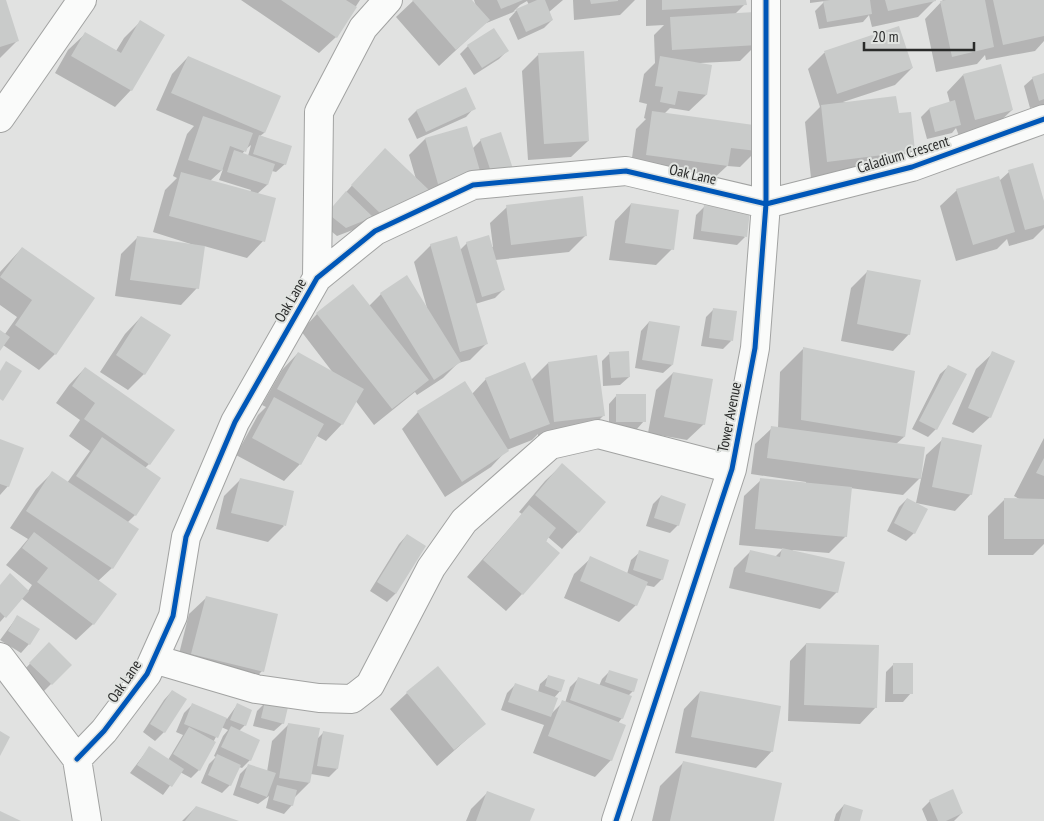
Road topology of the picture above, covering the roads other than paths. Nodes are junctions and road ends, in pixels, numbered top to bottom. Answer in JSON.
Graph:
{"nodes":[{"id":1,"x":82,"y":0,"type":"edge"},
{"id":2,"x":388,"y":0,"type":"edge"},
{"id":3,"x":766,"y":0,"type":"edge"},
{"id":4,"x":0,"y":118,"type":"edge"},
{"id":5,"x":1044,"y":119,"type":"edge"},
{"id":6,"x":766,"y":204,"type":"junction"},
{"id":7,"x":318,"y":278,"type":"junction"},
{"id":8,"x":732,"y":469,"type":"junction"},
{"id":9,"x":0,"y":657,"type":"edge"},
{"id":10,"x":154,"y":659,"type":"junction"},
{"id":11,"x":77,"y":759,"type":"junction"},
{"id":12,"x":87,"y":821,"type":"edge"},
{"id":13,"x":616,"y":821,"type":"edge"}],
"edges":[{"from":1,"to":4,"type":"street"},
{"from":2,"to":7,"type":"street"},
{"from":3,"to":6,"type":"street","name":"Tower Avenue"},
{"from":5,"to":6,"type":"street","name":"Caladium Crescent"},
{"from":6,"to":7,"type":"street","name":"Oak Lane"},
{"from":6,"to":8,"type":"street","name":"Tower Avenue"},
{"from":7,"to":10,"type":"street","name":"Oak Lane"},
{"from":8,"to":10,"type":"street"},
{"from":8,"to":13,"type":"street","name":"Tower Avenue"},
{"from":9,"to":11,"type":"street"},
{"from":10,"to":11,"type":"street","name":"Oak Lane"},
{"from":11,"to":12,"type":"street"}]}
